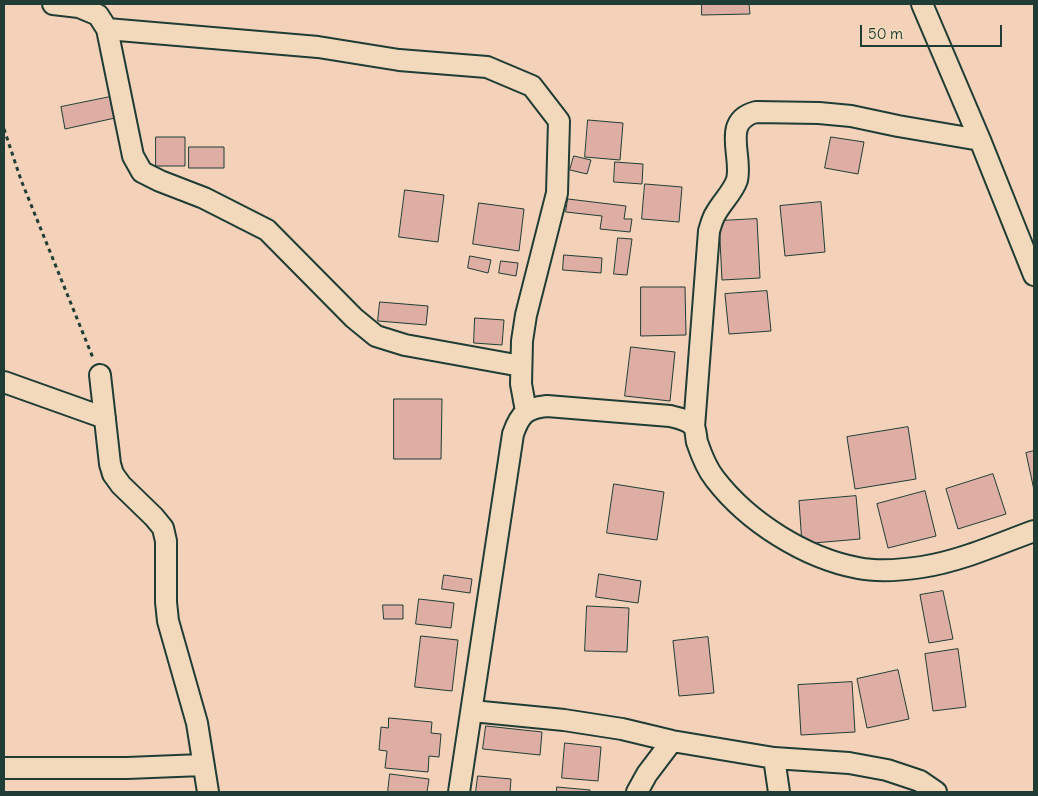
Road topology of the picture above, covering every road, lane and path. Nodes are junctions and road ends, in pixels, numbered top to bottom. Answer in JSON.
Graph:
{"nodes":[{"id":1,"x":53,"y":4,"type":"edge"},
{"id":2,"x":922,"y":4,"type":"edge"},
{"id":3,"x":107,"y":29,"type":"junction"},
{"id":4,"x":4,"y":129,"type":"edge"},
{"id":5,"x":980,"y":140,"type":"junction"},
{"id":6,"x":1034,"y":275,"type":"edge"},
{"id":7,"x":521,"y":366,"type":"junction"},
{"id":8,"x":100,"y":375,"type":"joint"},
{"id":9,"x":4,"y":382,"type":"edge"},
{"id":10,"x":526,"y":411,"type":"junction"},
{"id":11,"x":105,"y":418,"type":"junction"},
{"id":12,"x":694,"y":427,"type":"junction"},
{"id":13,"x":1034,"y":530,"type":"edge"},
{"id":14,"x":472,"y":711,"type":"junction"},
{"id":15,"x":672,"y":741,"type":"junction"},
{"id":16,"x":774,"y":758,"type":"junction"},
{"id":17,"x":202,"y":765,"type":"junction"},
{"id":18,"x":4,"y":768,"type":"edge"},
{"id":19,"x":208,"y":792,"type":"edge"},
{"id":20,"x":459,"y":792,"type":"edge"},
{"id":21,"x":637,"y":792,"type":"edge"},
{"id":22,"x":778,"y":792,"type":"edge"},
{"id":23,"x":936,"y":792,"type":"edge"}],
"edges":[{"from":1,"to":3,"type":"street"},
{"from":2,"to":5,"type":"street"},
{"from":3,"to":7,"type":"street"},
{"from":3,"to":7,"type":"street"},
{"from":4,"to":8,"type":"path"},
{"from":5,"to":6,"type":"street"},
{"from":5,"to":12,"type":"street"},
{"from":7,"to":10,"type":"street"},
{"from":8,"to":11,"type":"street"},
{"from":9,"to":11,"type":"street"},
{"from":10,"to":12,"type":"street"},
{"from":10,"to":14,"type":"street"},
{"from":11,"to":17,"type":"street"},
{"from":12,"to":13,"type":"street"},
{"from":14,"to":15,"type":"street"},
{"from":14,"to":20,"type":"street"},
{"from":15,"to":16,"type":"street"},
{"from":15,"to":21,"type":"street"},
{"from":16,"to":22,"type":"street"},
{"from":16,"to":23,"type":"street"},
{"from":17,"to":18,"type":"street"},
{"from":17,"to":19,"type":"street"}]}
